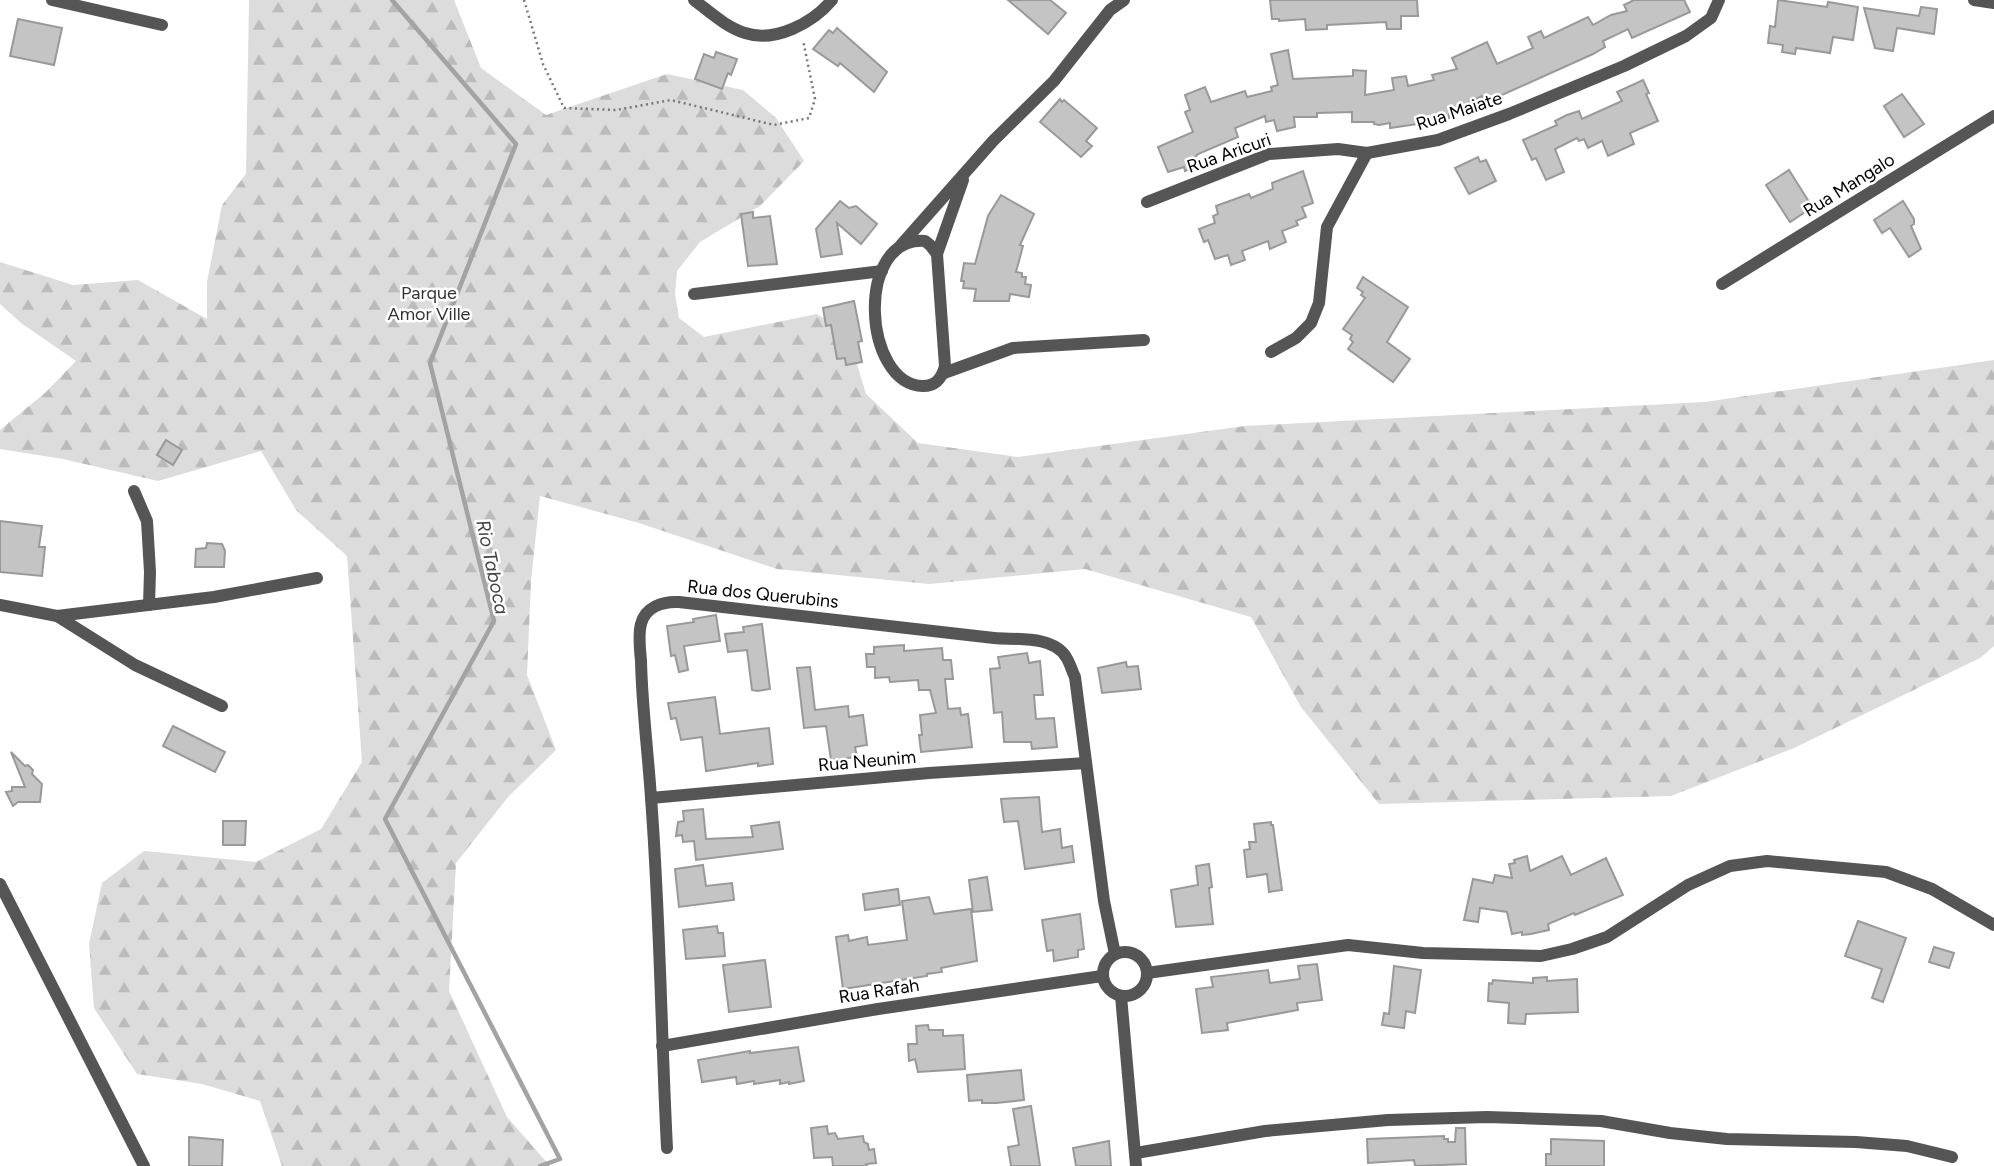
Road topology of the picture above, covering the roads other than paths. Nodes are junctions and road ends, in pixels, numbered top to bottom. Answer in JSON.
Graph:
{"nodes":[{"id":1,"x":52,"y":0,"type":"edge"},
{"id":2,"x":694,"y":0,"type":"edge"},
{"id":3,"x":832,"y":0,"type":"edge"},
{"id":4,"x":1124,"y":0,"type":"edge"},
{"id":5,"x":1720,"y":0,"type":"edge"},
{"id":6,"x":1974,"y":0,"type":"edge"},
{"id":7,"x":1994,"y":3,"type":"edge"},
{"id":8,"x":1112,"y":5,"type":"edge"},
{"id":9,"x":162,"y":25,"type":"dead end"},
{"id":10,"x":1994,"y":116,"type":"edge"},
{"id":11,"x":1367,"y":153,"type":"junction"},
{"id":12,"x":966,"y":173,"type":"junction"},
{"id":13,"x":1147,"y":202,"type":"dead end"},
{"id":14,"x":901,"y":246,"type":"junction"},
{"id":15,"x":937,"y":254,"type":"junction"},
{"id":16,"x":882,"y":271,"type":"junction"},
{"id":17,"x":1722,"y":284,"type":"dead end"},
{"id":18,"x":694,"y":294,"type":"dead end"},
{"id":19,"x":1144,"y":340,"type":"dead end"},
{"id":20,"x":1271,"y":352,"type":"dead end"},
{"id":21,"x":944,"y":373,"type":"junction"},
{"id":22,"x":134,"y":491,"type":"dead end"},
{"id":23,"x":317,"y":578,"type":"dead end"},
{"id":24,"x":0,"y":605,"type":"edge"},
{"id":25,"x":149,"y":605,"type":"junction"},
{"id":26,"x":57,"y":616,"type":"junction"},
{"id":27,"x":222,"y":706,"type":"dead end"},
{"id":28,"x":1086,"y":763,"type":"junction"},
{"id":29,"x":651,"y":798,"type":"junction"},
{"id":30,"x":0,"y":884,"type":"edge"},
{"id":31,"x":1994,"y":925,"type":"edge"},
{"id":32,"x":1115,"y":954,"type":"junction"},
{"id":33,"x":1147,"y":973,"type":"junction"},
{"id":34,"x":1102,"y":976,"type":"junction"},
{"id":35,"x":1121,"y":996,"type":"junction"},
{"id":36,"x":662,"y":1046,"type":"junction"},
{"id":37,"x":667,"y":1148,"type":"dead end"},
{"id":38,"x":1952,"y":1157,"type":"dead end"},
{"id":39,"x":1136,"y":1159,"type":"edge"},
{"id":40,"x":144,"y":1166,"type":"edge"}],
"edges":[{"from":1,"to":9,"type":"street"},
{"from":2,"to":3,"type":"street"},
{"from":4,"to":8,"type":"street"},
{"from":5,"to":11,"type":"street","name":"Rua Maiate"},
{"from":6,"to":7,"type":"street"},
{"from":8,"to":12,"type":"street"},
{"from":10,"to":17,"type":"street","name":"Rua Mangalo"},
{"from":11,"to":13,"type":"street","name":"Rua Aricuri"},
{"from":11,"to":20,"type":"street"},
{"from":12,"to":14,"type":"street"},
{"from":12,"to":15,"type":"street"},
{"from":14,"to":15,"type":"street"},
{"from":14,"to":16,"type":"street"},
{"from":15,"to":21,"type":"street"},
{"from":16,"to":18,"type":"street"},
{"from":16,"to":21,"type":"street"},
{"from":19,"to":21,"type":"street"},
{"from":22,"to":25,"type":"street"},
{"from":23,"to":25,"type":"street"},
{"from":24,"to":26,"type":"street"},
{"from":25,"to":26,"type":"street"},
{"from":26,"to":27,"type":"street"},
{"from":28,"to":29,"type":"street","name":"Rua Neunim"},
{"from":28,"to":29,"type":"street","name":"Rua dos Querubins"},
{"from":28,"to":32,"type":"street","name":"Rua dos Querubins"},
{"from":29,"to":36,"type":"street","name":"Rua dos Querubins"},
{"from":30,"to":40,"type":"street"},
{"from":31,"to":33,"type":"street"},
{"from":32,"to":33,"type":"street"},
{"from":32,"to":34,"type":"street"},
{"from":33,"to":35,"type":"street"},
{"from":34,"to":35,"type":"street"},
{"from":34,"to":36,"type":"street","name":"Rua Rafah"},
{"from":35,"to":39,"type":"street"},
{"from":36,"to":37,"type":"street","name":"Rua dos Querubins"},
{"from":38,"to":39,"type":"street"}]}
